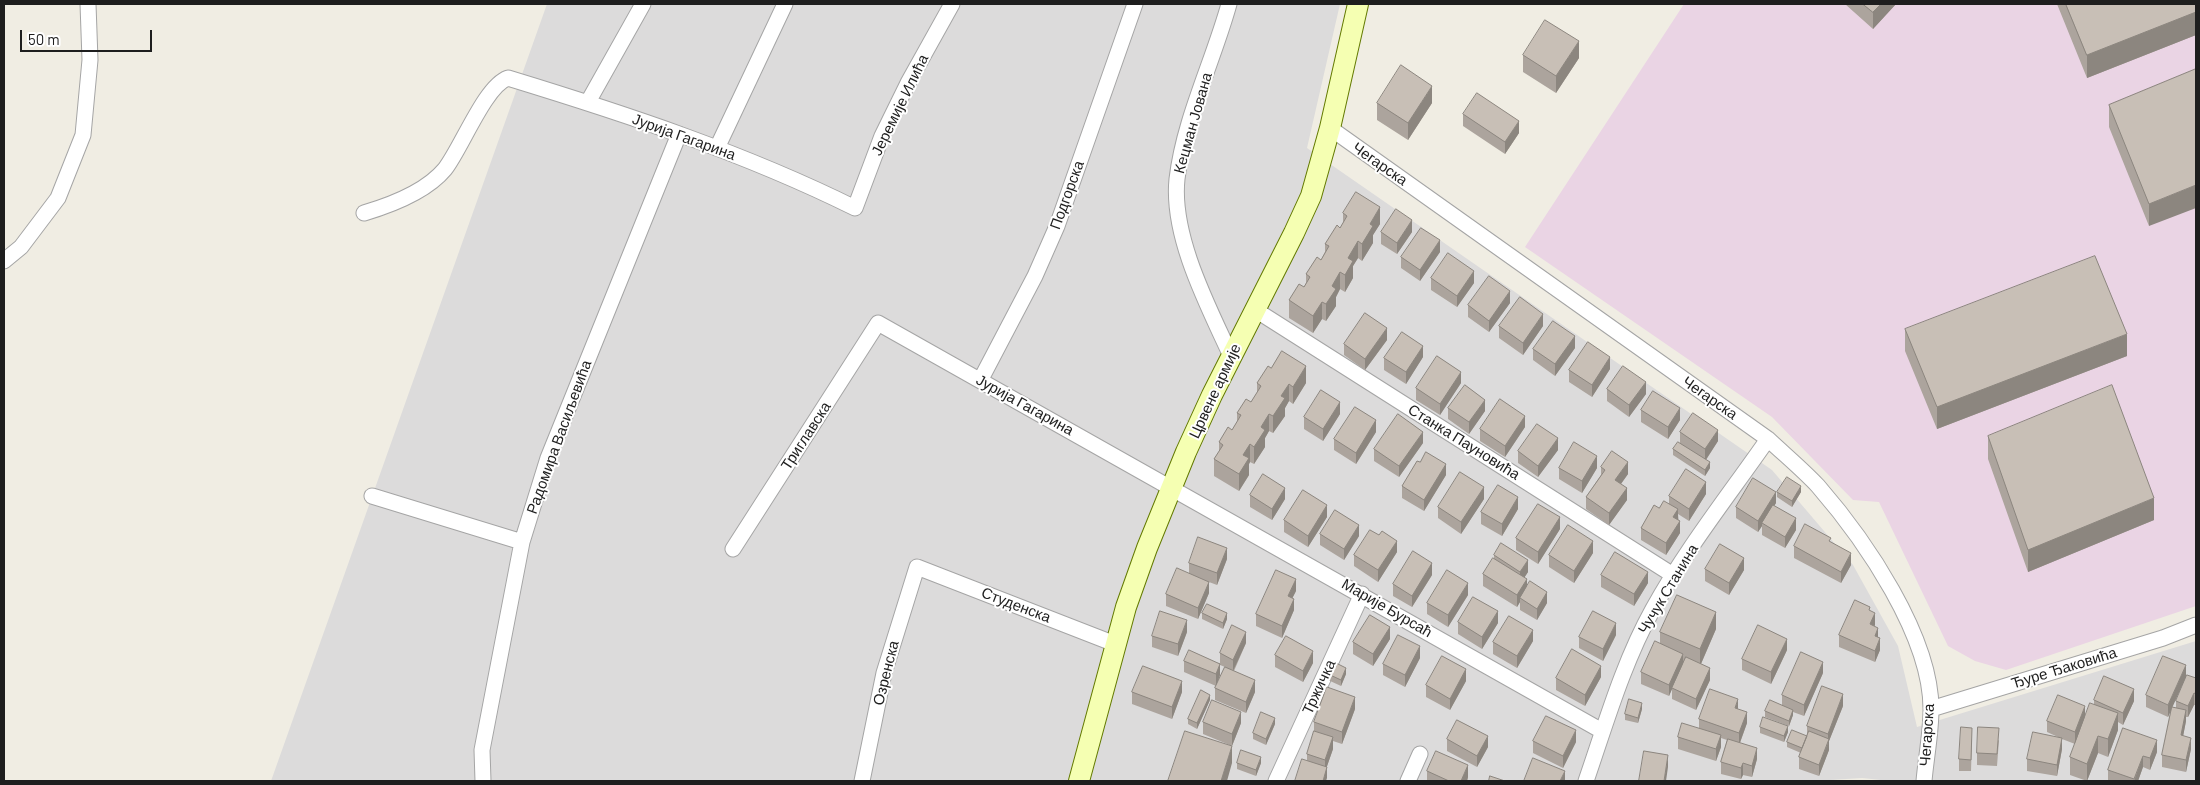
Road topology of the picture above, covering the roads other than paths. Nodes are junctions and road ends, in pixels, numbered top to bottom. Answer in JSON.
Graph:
{"nodes":[{"id":1,"x":88,"y":4,"type":"edge"},
{"id":2,"x":642,"y":4,"type":"edge"},
{"id":3,"x":785,"y":4,"type":"edge"},
{"id":4,"x":952,"y":4,"type":"edge"},
{"id":5,"x":1135,"y":4,"type":"edge"},
{"id":6,"x":1229,"y":4,"type":"edge"},
{"id":7,"x":1358,"y":4,"type":"edge"},
{"id":8,"x":588,"y":102,"type":"junction"},
{"id":9,"x":1330,"y":128,"type":"junction"},
{"id":10,"x":679,"y":134,"type":"junction"},
{"id":11,"x":717,"y":148,"type":"junction"},
{"id":12,"x":855,"y":208,"type":"joint"},
{"id":13,"x":364,"y":213,"type":"dead end"},
{"id":14,"x":4,"y":261,"type":"edge"},
{"id":15,"x":1254,"y":309,"type":"junction"},
{"id":16,"x":878,"y":323,"type":"joint"},
{"id":17,"x":1231,"y":356,"type":"junction"},
{"id":18,"x":981,"y":380,"type":"junction"},
{"id":19,"x":1768,"y":440,"type":"junction"},
{"id":20,"x":1172,"y":488,"type":"junction"},
{"id":21,"x":372,"y":496,"type":"dead end"},
{"id":22,"x":522,"y":542,"type":"junction"},
{"id":23,"x":733,"y":549,"type":"dead end"},
{"id":24,"x":917,"y":567,"type":"joint"},
{"id":25,"x":1673,"y":575,"type":"junction"},
{"id":26,"x":1362,"y":594,"type":"junction"},
{"id":27,"x":2196,"y":625,"type":"edge"},
{"id":28,"x":1116,"y":644,"type":"junction"},
{"id":29,"x":1931,"y":709,"type":"junction"},
{"id":30,"x":1602,"y":731,"type":"junction"},
{"id":31,"x":1420,"y":754,"type":"dead end"},
{"id":32,"x":483,"y":781,"type":"edge"},
{"id":33,"x":862,"y":781,"type":"edge"},
{"id":34,"x":1079,"y":781,"type":"edge"},
{"id":35,"x":1276,"y":781,"type":"edge"},
{"id":36,"x":1408,"y":781,"type":"edge"},
{"id":37,"x":1586,"y":781,"type":"edge"},
{"id":38,"x":1924,"y":781,"type":"edge"}],
"edges":[{"from":1,"to":14,"type":"street"},
{"from":2,"to":8,"type":"street"},
{"from":3,"to":11,"type":"street"},
{"from":4,"to":12,"type":"street","name":"Јеремије Илића"},
{"from":5,"to":18,"type":"street","name":"Подгорска"},
{"from":6,"to":17,"type":"street","name":"Кецман Јована"},
{"from":7,"to":9,"type":"main road","name":"Црвене армије"},
{"from":8,"to":10,"type":"street","name":"Јурија Гагарина"},
{"from":8,"to":13,"type":"street","name":"Јурија Гагарина"},
{"from":9,"to":15,"type":"main road","name":"Црвене армије"},
{"from":9,"to":19,"type":"street","name":"Чегарска"},
{"from":10,"to":11,"type":"street","name":"Јурија Гагарина"},
{"from":10,"to":22,"type":"street","name":"Радомира Васиљевића"},
{"from":11,"to":12,"type":"street","name":"Јурија Гагарина"},
{"from":15,"to":17,"type":"main road","name":"Црвене армије"},
{"from":15,"to":25,"type":"street","name":"Станка Пауновића"},
{"from":16,"to":18,"type":"street","name":"Јурија Гагарина"},
{"from":16,"to":23,"type":"street","name":"Триглавска"},
{"from":17,"to":20,"type":"main road","name":"Црвене армије"},
{"from":18,"to":20,"type":"street","name":"Јурија Гагарина"},
{"from":19,"to":25,"type":"street","name":"Чучук Станина"},
{"from":19,"to":29,"type":"street","name":"Чегарска"},
{"from":20,"to":26,"type":"street","name":"Марије Бурсаћ"},
{"from":20,"to":28,"type":"main road","name":"Црвене армије"},
{"from":21,"to":22,"type":"street"},
{"from":22,"to":32,"type":"street","name":"Радомира Васиљевића"},
{"from":24,"to":28,"type":"street","name":"Студенска"},
{"from":24,"to":33,"type":"street","name":"Озренска"},
{"from":25,"to":30,"type":"street","name":"Чучук Станина"},
{"from":26,"to":30,"type":"street","name":"Марије Бурсаћ"},
{"from":26,"to":35,"type":"street","name":"Тржичка"},
{"from":27,"to":29,"type":"street","name":"Ђуре Ђаковића"},
{"from":28,"to":34,"type":"main road","name":"Црвене армије"},
{"from":29,"to":38,"type":"street","name":"Чегарска"},
{"from":30,"to":37,"type":"street","name":"Чучук Станина"},
{"from":31,"to":36,"type":"street"}]}
